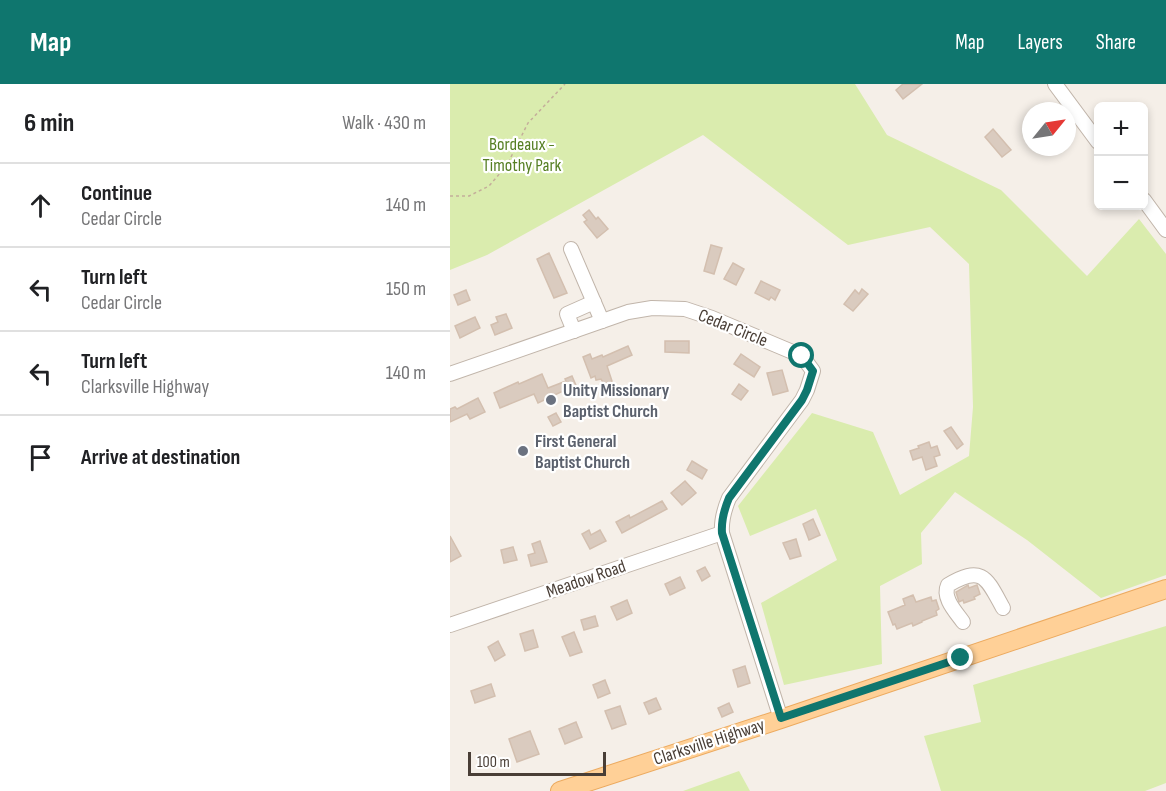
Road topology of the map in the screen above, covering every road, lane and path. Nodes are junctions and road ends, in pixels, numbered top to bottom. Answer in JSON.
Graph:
{"nodes":[{"id":1,"x":565,"y":84,"type":"edge"},
{"id":2,"x":1055,"y":84,"type":"edge"},
{"id":3,"x":1094,"y":136,"type":"edge"},
{"id":4,"x":450,"y":196,"type":"edge"},
{"id":5,"x":1148,"y":207,"type":"edge"},
{"id":6,"x":1166,"y":230,"type":"edge"},
{"id":7,"x":571,"y":249,"type":"dead end"},
{"id":8,"x":594,"y":302,"type":"junction"},
{"id":9,"x":602,"y":321,"type":"junction"},
{"id":10,"x":574,"y":331,"type":"junction"},
{"id":11,"x":450,"y":374,"type":"edge"},
{"id":12,"x":722,"y":533,"type":"junction"},
{"id":13,"x":1166,"y":589,"type":"edge"},
{"id":14,"x":1003,"y":608,"type":"dead end"},
{"id":15,"x":963,"y":622,"type":"dead end"},
{"id":16,"x":450,"y":625,"type":"edge"},
{"id":17,"x":781,"y":718,"type":"junction"},
{"id":18,"x":560,"y":791,"type":"edge"}],
"edges":[{"from":1,"to":4,"type":"path"},
{"from":2,"to":3,"type":"street"},
{"from":5,"to":6,"type":"street"},
{"from":7,"to":8,"type":"street"},
{"from":8,"to":9,"type":"street"},
{"from":8,"to":10,"type":"street"},
{"from":9,"to":10,"type":"street","name":"Cedar Circle"},
{"from":9,"to":12,"type":"street","name":"Cedar Circle"},
{"from":10,"to":11,"type":"street","name":"Cedar Circle"},
{"from":12,"to":16,"type":"street","name":"Meadow Road"},
{"from":12,"to":17,"type":"street","name":"Cedar Circle"},
{"from":13,"to":17,"type":"main road","name":"Clarksville Highway"},
{"from":14,"to":15,"type":"street"},
{"from":17,"to":18,"type":"main road","name":"Clarksville Highway"}]}
